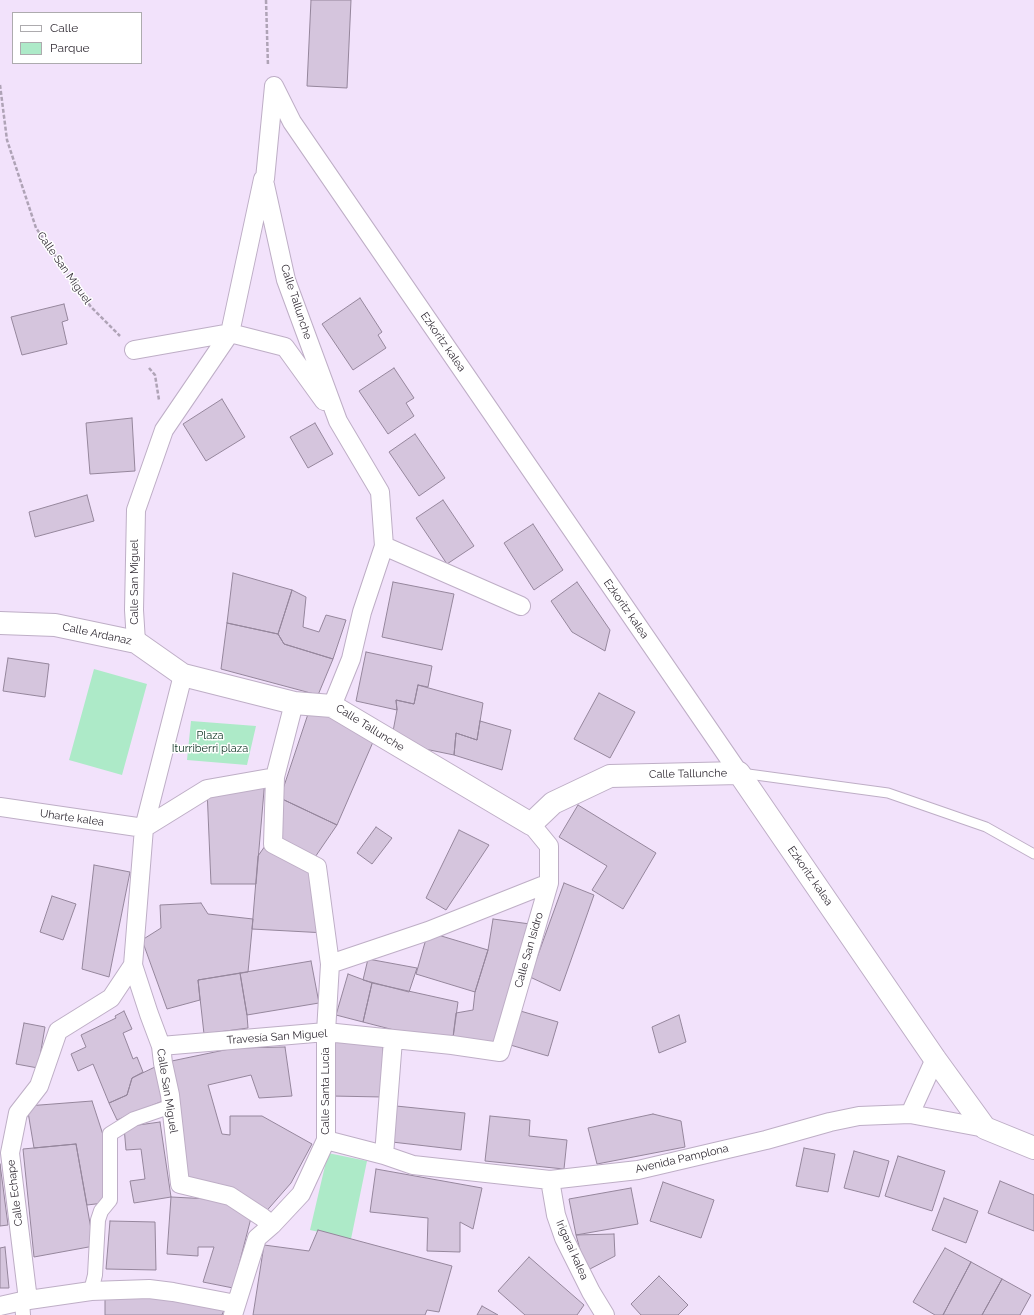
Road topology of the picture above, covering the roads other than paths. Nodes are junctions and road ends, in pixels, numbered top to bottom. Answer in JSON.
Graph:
{"nodes":[{"id":1,"x":274,"y":86,"type":"joint"},
{"id":2,"x":263,"y":179,"type":"junction"},
{"id":3,"x":230,"y":332,"type":"junction"},
{"id":4,"x":134,"y":350,"type":"road end"},
{"id":5,"x":338,"y":421,"type":"junction"},
{"id":6,"x":384,"y":546,"type":"junction"},
{"id":7,"x":522,"y":606,"type":"dead end"},
{"id":8,"x":0,"y":623,"type":"edge"},
{"id":9,"x":136,"y":642,"type":"junction"},
{"id":10,"x":183,"y":675,"type":"junction"},
{"id":11,"x":294,"y":703,"type":"junction"},
{"id":12,"x":332,"y":706,"type":"junction"},
{"id":13,"x":740,"y":773,"type":"junction"},
{"id":14,"x":275,"y":777,"type":"junction"},
{"id":15,"x":0,"y":807,"type":"edge"},
{"id":16,"x":531,"y":824,"type":"junction"},
{"id":17,"x":144,"y":828,"type":"junction"},
{"id":18,"x":549,"y":846,"type":"joint"},
{"id":19,"x":1034,"y":854,"type":"edge"},
{"id":20,"x":549,"y":883,"type":"junction"},
{"id":21,"x":330,"y":964,"type":"junction"},
{"id":22,"x":133,"y":965,"type":"junction"},
{"id":23,"x":326,"y":1032,"type":"junction"},
{"id":24,"x":393,"y":1040,"type":"junction"},
{"id":25,"x":161,"y":1046,"type":"junction"},
{"id":26,"x":500,"y":1052,"type":"joint"},
{"id":27,"x":935,"y":1059,"type":"junction"},
{"id":28,"x":172,"y":1106,"type":"junction"},
{"id":29,"x":910,"y":1114,"type":"junction"},
{"id":30,"x":985,"y":1128,"type":"junction"},
{"id":31,"x":326,"y":1140,"type":"junction"},
{"id":32,"x":1034,"y":1148,"type":"edge"},
{"id":33,"x":384,"y":1155,"type":"junction"},
{"id":34,"x":550,"y":1180,"type":"junction"},
{"id":35,"x":272,"y":1225,"type":"junction"},
{"id":36,"x":91,"y":1291,"type":"junction"},
{"id":37,"x":24,"y":1305,"type":"edge"},
{"id":38,"x":0,"y":1306,"type":"edge"},
{"id":39,"x":235,"y":1310,"type":"edge"},
{"id":40,"x":606,"y":1315,"type":"edge"}],
"edges":[{"from":1,"to":2,"type":"street","name":"Calle San Miguel"},
{"from":1,"to":13,"type":"street","name":"Ezkoritz kalea"},
{"from":2,"to":3,"type":"street","name":"Calle San Miguel"},
{"from":2,"to":5,"type":"street","name":"Calle Tallunche"},
{"from":3,"to":4,"type":"street","name":"Calle Tallunche"},
{"from":3,"to":5,"type":"street","name":"Calle Tallunche"},
{"from":3,"to":9,"type":"street","name":"Calle San Miguel"},
{"from":5,"to":6,"type":"street","name":"Calle Tallunche"},
{"from":6,"to":7,"type":"street"},
{"from":6,"to":12,"type":"street","name":"Calle Tallunche"},
{"from":8,"to":9,"type":"street","name":"Calle Ardanaz"},
{"from":9,"to":10,"type":"street","name":"Calle Ardanaz"},
{"from":10,"to":11,"type":"street"},
{"from":10,"to":17,"type":"street"},
{"from":11,"to":12,"type":"street"},
{"from":11,"to":14,"type":"street"},
{"from":12,"to":16,"type":"street","name":"Calle Tallunche"},
{"from":13,"to":16,"type":"street","name":"Calle Tallunche"},
{"from":13,"to":19,"type":"lane"},
{"from":13,"to":27,"type":"street","name":"Ezkoritz kalea"},
{"from":14,"to":17,"type":"street"},
{"from":14,"to":21,"type":"street","name":"Calle Santa Lucía"},
{"from":15,"to":17,"type":"street","name":"Uharte kalea"},
{"from":16,"to":18,"type":"street","name":"Calle Tallunche"},
{"from":17,"to":22,"type":"street","name":"Calle San Miguel"},
{"from":18,"to":20,"type":"street","name":"Calle San Isidro"},
{"from":20,"to":21,"type":"street"},
{"from":20,"to":26,"type":"street","name":"Calle San Isidro"},
{"from":21,"to":23,"type":"street","name":"Calle Santa Lucía"},
{"from":22,"to":25,"type":"street","name":"Calle San Miguel"},
{"from":22,"to":37,"type":"street","name":"Calle Echape"},
{"from":23,"to":24,"type":"street","name":"Travesía San Miguel"},
{"from":23,"to":25,"type":"street","name":"Travesía San Miguel"},
{"from":23,"to":31,"type":"street","name":"Calle Santa Lucía"},
{"from":24,"to":26,"type":"street","name":"Travesía San Miguel"},
{"from":24,"to":33,"type":"street"},
{"from":25,"to":28,"type":"street","name":"Calle San Miguel"},
{"from":27,"to":29,"type":"street"},
{"from":27,"to":30,"type":"street","name":"Ezkoritz kalea"},
{"from":28,"to":35,"type":"street","name":"Calle San Miguel"},
{"from":28,"to":36,"type":"street"},
{"from":29,"to":30,"type":"street","name":"Avenida Pamplona"},
{"from":29,"to":34,"type":"street","name":"Avenida Pamplona"},
{"from":30,"to":32,"type":"street","name":"Avenida Pamplona"},
{"from":31,"to":33,"type":"street","name":"Avenida Pamplona"},
{"from":31,"to":35,"type":"street","name":"Calle Santa Lucía"},
{"from":33,"to":34,"type":"street","name":"Avenida Pamplona"},
{"from":34,"to":40,"type":"street","name":"Irigarai kalea"},
{"from":35,"to":39,"type":"street","name":"Calle Santa Lucía"},
{"from":36,"to":37,"type":"street"},
{"from":36,"to":39,"type":"street"},
{"from":37,"to":38,"type":"street"}]}
